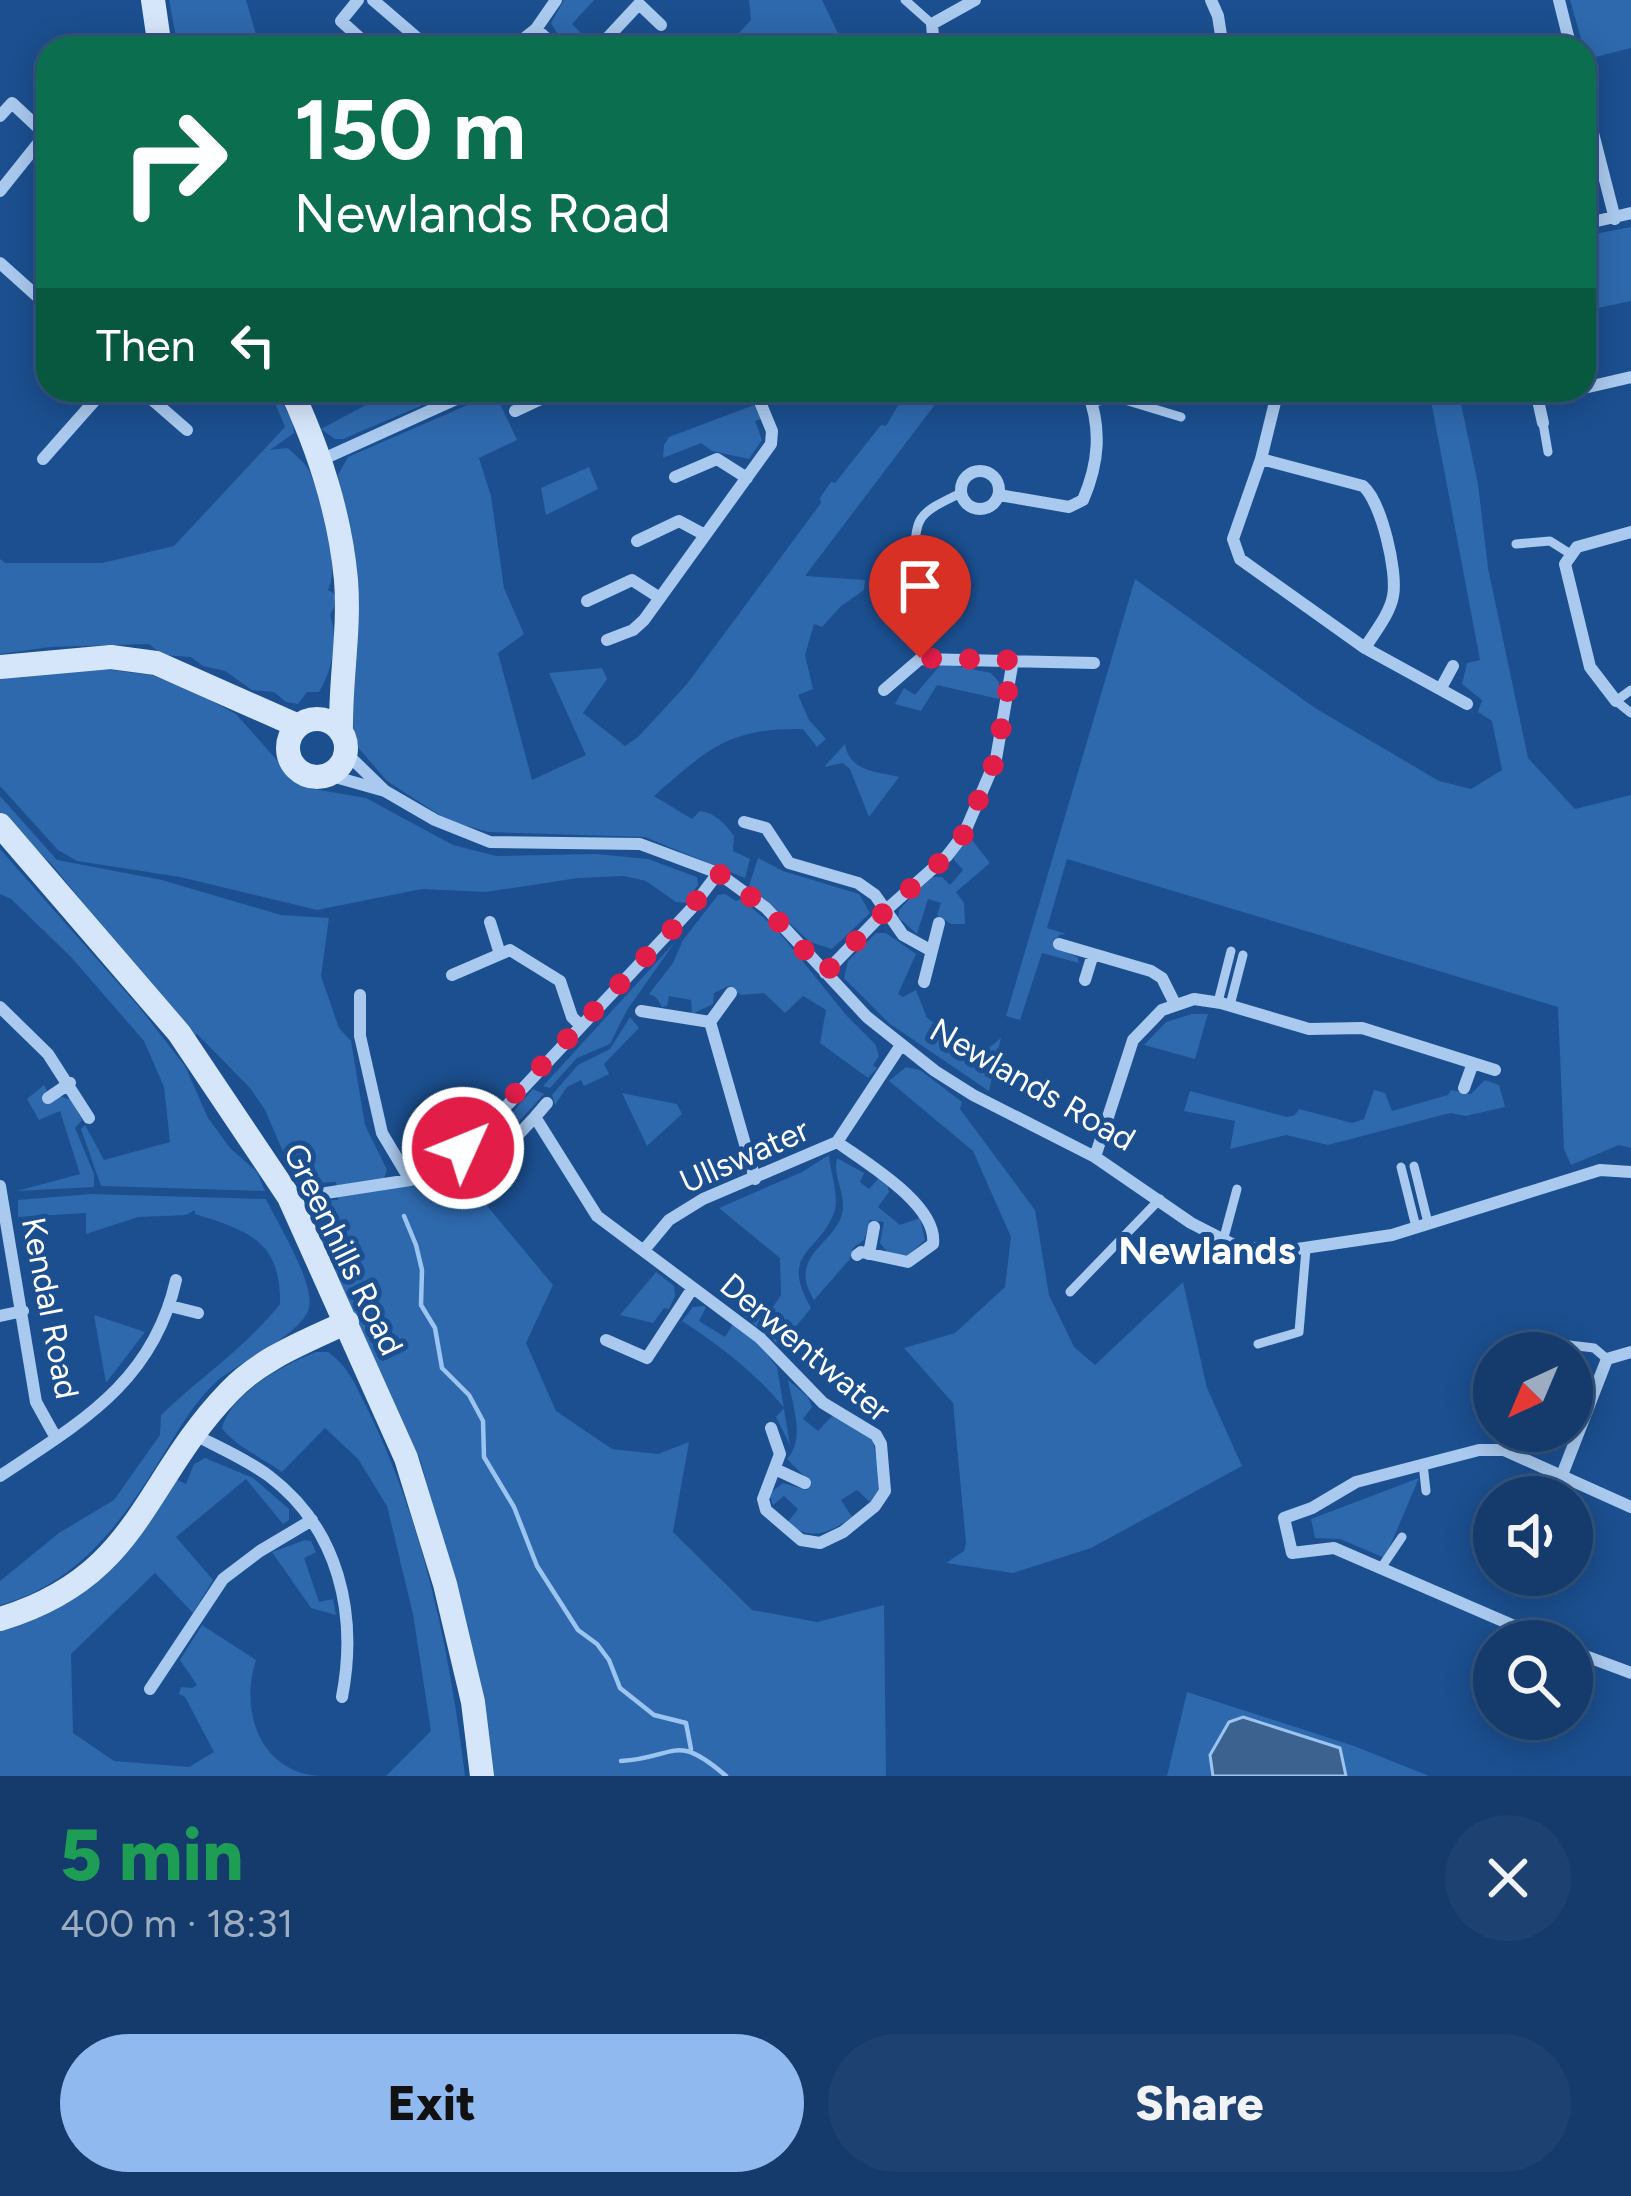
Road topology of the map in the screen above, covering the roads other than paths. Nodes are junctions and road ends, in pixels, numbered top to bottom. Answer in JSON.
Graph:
{"nodes":[{"id":1,"x":154,"y":0,"type":"edge"},
{"id":2,"x":358,"y":0,"type":"edge"},
{"id":3,"x":373,"y":0,"type":"edge"},
{"id":4,"x":556,"y":0,"type":"edge"},
{"id":5,"x":905,"y":0,"type":"edge"},
{"id":6,"x":975,"y":0,"type":"edge"},
{"id":7,"x":1210,"y":0,"type":"edge"},
{"id":8,"x":1559,"y":0,"type":"edge"},
{"id":9,"x":661,"y":25,"type":"dead end"},
{"id":10,"x":932,"y":25,"type":"junction"},
{"id":11,"x":536,"y":29,"type":"junction"},
{"id":12,"x":158,"y":36,"type":"edge"},
{"id":13,"x":358,"y":36,"type":"edge"},
{"id":14,"x":415,"y":36,"type":"edge"},
{"id":15,"x":527,"y":36,"type":"edge"},
{"id":16,"x":544,"y":36,"type":"edge"},
{"id":17,"x":609,"y":36,"type":"edge"},
{"id":18,"x":933,"y":36,"type":"edge"},
{"id":19,"x":1221,"y":36,"type":"edge"},
{"id":20,"x":1568,"y":36,"type":"edge"},
{"id":21,"x":0,"y":116,"type":"edge"},
{"id":22,"x":36,"y":123,"type":"edge"},
{"id":23,"x":36,"y":145,"type":"edge"},
{"id":24,"x":1596,"y":145,"type":"edge"},
{"id":25,"x":0,"y":191,"type":"edge"},
{"id":26,"x":1631,"y":213,"type":"edge"},
{"id":27,"x":1615,"y":219,"type":"junction"},
{"id":28,"x":1596,"y":222,"type":"edge"},
{"id":29,"x":0,"y":263,"type":"edge"},
{"id":30,"x":36,"y":296,"type":"edge"},
{"id":31,"x":1631,"y":377,"type":"edge"},
{"id":32,"x":1596,"y":385,"type":"edge"},
{"id":33,"x":93,"y":402,"type":"edge"},
{"id":34,"x":156,"y":402,"type":"edge"},
{"id":35,"x":296,"y":402,"type":"edge"},
{"id":36,"x":449,"y":402,"type":"edge"},
{"id":37,"x":534,"y":402,"type":"edge"},
{"id":38,"x":760,"y":402,"type":"edge"},
{"id":39,"x":1090,"y":402,"type":"edge"},
{"id":40,"x":1132,"y":402,"type":"edge"},
{"id":41,"x":1274,"y":402,"type":"edge"},
{"id":42,"x":1539,"y":402,"type":"edge"},
{"id":43,"x":514,"y":411,"type":"dead end"},
{"id":44,"x":1181,"y":417,"type":"dead end"},
{"id":45,"x":1543,"y":423,"type":"joint"},
{"id":46,"x":187,"y":430,"type":"dead end"},
{"id":47,"x":1549,"y":452,"type":"dead end"},
{"id":48,"x":43,"y":459,"type":"dead end"},
{"id":49,"x":1261,"y":459,"type":"junction"},
{"id":50,"x":321,"y":460,"type":"junction"},
{"id":51,"x":675,"y":477,"type":"dead end"},
{"id":52,"x":747,"y":478,"type":"junction"},
{"id":53,"x":961,"y":493,"type":"junction"},
{"id":54,"x":999,"y":495,"type":"junction"},
{"id":55,"x":1631,"y":532,"type":"edge"},
{"id":56,"x":705,"y":535,"type":"junction"},
{"id":57,"x":637,"y":542,"type":"dead end"},
{"id":58,"x":1516,"y":544,"type":"dead end"},
{"id":59,"x":1569,"y":553,"type":"junction"},
{"id":60,"x":915,"y":567,"type":"dead end"},
{"id":61,"x":660,"y":598,"type":"junction"},
{"id":62,"x":587,"y":601,"type":"dead end"},
{"id":63,"x":607,"y":640,"type":"dead end"},
{"id":64,"x":1365,"y":648,"type":"junction"},
{"id":65,"x":1013,"y":660,"type":"junction"},
{"id":66,"x":1094,"y":663,"type":"dead end"},
{"id":67,"x":1453,"y":666,"type":"dead end"},
{"id":68,"x":0,"y":667,"type":"edge"},
{"id":69,"x":340,"y":685,"type":"junction"},
{"id":70,"x":1441,"y":688,"type":"junction"},
{"id":71,"x":884,"y":690,"type":"dead end"},
{"id":72,"x":1631,"y":690,"type":"edge"},
{"id":73,"x":1616,"y":700,"type":"junction"},
{"id":74,"x":1467,"y":704,"type":"dead end"},
{"id":75,"x":1631,"y":713,"type":"edge"},
{"id":76,"x":265,"y":715,"type":"junction"},
{"id":77,"x":304,"y":722,"type":"junction"},
{"id":78,"x":344,"y":742,"type":"junction"},
{"id":79,"x":290,"y":756,"type":"junction"},
{"id":80,"x":328,"y":775,"type":"junction"},
{"id":81,"x":385,"y":791,"type":"junction"},
{"id":82,"x":744,"y":822,"type":"dead end"},
{"id":83,"x":0,"y":825,"type":"edge"},
{"id":84,"x":718,"y":873,"type":"junction"},
{"id":85,"x":886,"y":910,"type":"junction"},
{"id":86,"x":490,"y":922,"type":"dead end"},
{"id":87,"x":939,"y":923,"type":"dead end"},
{"id":88,"x":1059,"y":944,"type":"dead end"},
{"id":89,"x":930,"y":950,"type":"junction"},
{"id":90,"x":1231,"y":951,"type":"dead end"},
{"id":91,"x":500,"y":954,"type":"junction"},
{"id":92,"x":1093,"y":954,"type":"junction"},
{"id":93,"x":1244,"y":955,"type":"dead end"},
{"id":94,"x":825,"y":973,"type":"junction"},
{"id":95,"x":452,"y":974,"type":"dead end"},
{"id":96,"x":1085,"y":980,"type":"dead end"},
{"id":97,"x":924,"y":982,"type":"dead end"},
{"id":98,"x":730,"y":994,"type":"dead end"},
{"id":99,"x":360,"y":995,"type":"dead end"},
{"id":100,"x":1175,"y":1004,"type":"junction"},
{"id":101,"x":1224,"y":1004,"type":"junction"},
{"id":102,"x":0,"y":1007,"type":"edge"},
{"id":103,"x":640,"y":1011,"type":"dead end"},
{"id":104,"x":710,"y":1022,"type":"junction"},
{"id":105,"x":581,"y":1026,"type":"junction"},
{"id":106,"x":901,"y":1046,"type":"junction"},
{"id":107,"x":1473,"y":1063,"type":"junction"},
{"id":108,"x":1496,"y":1070,"type":"dead end"},
{"id":109,"x":70,"y":1083,"type":"junction"},
{"id":110,"x":1464,"y":1088,"type":"dead end"},
{"id":111,"x":48,"y":1097,"type":"dead end"},
{"id":112,"x":547,"y":1102,"type":"dead end"},
{"id":113,"x":535,"y":1117,"type":"junction"},
{"id":114,"x":89,"y":1118,"type":"dead end"},
{"id":115,"x":837,"y":1142,"type":"junction"},
{"id":116,"x":501,"y":1153,"type":"dead end"},
{"id":117,"x":1095,"y":1156,"type":"junction"},
{"id":118,"x":1414,"y":1166,"type":"dead end"},
{"id":119,"x":1401,"y":1167,"type":"dead end"},
{"id":120,"x":1631,"y":1172,"type":"edge"},
{"id":121,"x":755,"y":1179,"type":"junction"},
{"id":122,"x":410,"y":1180,"type":"junction"},
{"id":123,"x":0,"y":1186,"type":"edge"},
{"id":124,"x":1237,"y":1189,"type":"dead end"},
{"id":125,"x":326,"y":1193,"type":"dead end"},
{"id":126,"x":1160,"y":1199,"type":"junction"},
{"id":127,"x":1422,"y":1225,"type":"junction"},
{"id":128,"x":874,"y":1227,"type":"dead end"},
{"id":129,"x":1223,"y":1241,"type":"junction"},
{"id":130,"x":644,"y":1250,"type":"junction"},
{"id":131,"x":1306,"y":1250,"type":"junction"},
{"id":132,"x":176,"y":1280,"type":"dead end"},
{"id":133,"x":692,"y":1288,"type":"junction"},
{"id":134,"x":1070,"y":1292,"type":"dead end"},
{"id":135,"x":170,"y":1306,"type":"junction"},
{"id":136,"x":23,"y":1312,"type":"junction"},
{"id":137,"x":198,"y":1313,"type":"dead end"},
{"id":138,"x":0,"y":1316,"type":"edge"},
{"id":139,"x":347,"y":1322,"type":"junction"},
{"id":140,"x":606,"y":1340,"type":"dead end"},
{"id":141,"x":1258,"y":1343,"type":"dead end"},
{"id":142,"x":1593,"y":1348,"type":"edge"},
{"id":143,"x":1631,"y":1352,"type":"edge"},
{"id":144,"x":1607,"y":1360,"type":"junction"},
{"id":145,"x":771,"y":1428,"type":"dead end"},
{"id":146,"x":195,"y":1435,"type":"junction"},
{"id":147,"x":56,"y":1438,"type":"junction"},
{"id":148,"x":1423,"y":1464,"type":"junction"},
{"id":149,"x":775,"y":1469,"type":"junction"},
{"id":150,"x":1562,"y":1475,"type":"junction"},
{"id":151,"x":0,"y":1476,"type":"edge"},
{"id":152,"x":806,"y":1484,"type":"dead end"},
{"id":153,"x":1426,"y":1491,"type":"dead end"},
{"id":154,"x":1631,"y":1507,"type":"edge"},
{"id":155,"x":312,"y":1520,"type":"junction"},
{"id":156,"x":1402,"y":1537,"type":"dead end"},
{"id":157,"x":1381,"y":1568,"type":"junction"},
{"id":158,"x":0,"y":1619,"type":"edge"},
{"id":159,"x":1501,"y":1620,"type":"edge"},
{"id":160,"x":1593,"y":1659,"type":"edge"},
{"id":161,"x":1631,"y":1673,"type":"edge"},
{"id":162,"x":150,"y":1689,"type":"dead end"},
{"id":163,"x":342,"y":1697,"type":"dead end"},
{"id":164,"x":482,"y":1776,"type":"edge"}],
"edges":[{"from":1,"to":12,"type":"street"},
{"from":2,"to":13,"type":"street"},
{"from":3,"to":14,"type":"street"},
{"from":4,"to":11,"type":"street"},
{"from":5,"to":10,"type":"lane"},
{"from":6,"to":10,"type":"street"},
{"from":7,"to":19,"type":"street"},
{"from":8,"to":20,"type":"street"},
{"from":9,"to":17,"type":"street"},
{"from":10,"to":18,"type":"street"},
{"from":11,"to":15,"type":"street"},
{"from":11,"to":16,"type":"street"},
{"from":21,"to":22,"type":"street"},
{"from":23,"to":25,"type":"street"},
{"from":24,"to":27,"type":"street"},
{"from":26,"to":27,"type":"street"},
{"from":27,"to":28,"type":"street"},
{"from":29,"to":30,"type":"street"},
{"from":31,"to":32,"type":"street"},
{"from":33,"to":48,"type":"street"},
{"from":34,"to":46,"type":"street"},
{"from":35,"to":50,"type":"street"},
{"from":36,"to":50,"type":"street"},
{"from":37,"to":43,"type":"street"},
{"from":38,"to":52,"type":"street"},
{"from":39,"to":54,"type":"street"},
{"from":40,"to":44,"type":"lane"},
{"from":41,"to":49,"type":"street"},
{"from":42,"to":45,"type":"street"},
{"from":45,"to":47,"type":"lane"},
{"from":49,"to":64,"type":"street"},
{"from":49,"to":64,"type":"street"},
{"from":50,"to":69,"type":"street"},
{"from":51,"to":52,"type":"street"},
{"from":52,"to":56,"type":"street"},
{"from":53,"to":54,"type":"street"},
{"from":53,"to":54,"type":"street"},
{"from":53,"to":60,"type":"lane"},
{"from":55,"to":59,"type":"street"},
{"from":56,"to":57,"type":"street"},
{"from":56,"to":61,"type":"street"},
{"from":58,"to":59,"type":"lane"},
{"from":59,"to":73,"type":"street"},
{"from":61,"to":62,"type":"street"},
{"from":61,"to":63,"type":"street"},
{"from":64,"to":70,"type":"street"},
{"from":65,"to":66,"type":"street"},
{"from":65,"to":71,"type":"street"},
{"from":65,"to":85,"type":"street"},
{"from":67,"to":70,"type":"street"},
{"from":68,"to":76,"type":"street"},
{"from":69,"to":77,"type":"street"},
{"from":69,"to":78,"type":"street"},
{"from":70,"to":74,"type":"street"},
{"from":72,"to":73,"type":"lane"},
{"from":73,"to":75,"type":"lane"},
{"from":76,"to":77,"type":"street"},
{"from":76,"to":79,"type":"street"},
{"from":77,"to":78,"type":"street"},
{"from":77,"to":79,"type":"street"},
{"from":78,"to":80,"type":"street"},
{"from":78,"to":81,"type":"street","name":"Newlands Road"},
{"from":79,"to":80,"type":"street"},
{"from":80,"to":81,"type":"street","name":"Newlands Road"},
{"from":81,"to":84,"type":"street","name":"Newlands Road"},
{"from":82,"to":85,"type":"street"},
{"from":83,"to":139,"type":"street","name":"Greenhills Road"},
{"from":84,"to":94,"type":"street","name":"Newlands Road"},
{"from":84,"to":105,"type":"street"},
{"from":85,"to":89,"type":"street"},
{"from":85,"to":94,"type":"street"},
{"from":86,"to":91,"type":"street"},
{"from":87,"to":89,"type":"street"},
{"from":88,"to":92,"type":"street"},
{"from":89,"to":97,"type":"street"},
{"from":90,"to":101,"type":"lane"},
{"from":91,"to":95,"type":"street"},
{"from":91,"to":105,"type":"street"},
{"from":92,"to":96,"type":"street"},
{"from":92,"to":100,"type":"street"},
{"from":93,"to":101,"type":"lane"},
{"from":94,"to":106,"type":"street","name":"Newlands Road"},
{"from":98,"to":104,"type":"street"},
{"from":99,"to":122,"type":"street"},
{"from":100,"to":101,"type":"street"},
{"from":100,"to":117,"type":"street"},
{"from":101,"to":107,"type":"street"},
{"from":102,"to":109,"type":"street"},
{"from":103,"to":104,"type":"street"},
{"from":104,"to":121,"type":"street"},
{"from":105,"to":122,"type":"street"},
{"from":106,"to":115,"type":"street","name":"Ullswater"},
{"from":106,"to":117,"type":"street","name":"Newlands Road"},
{"from":107,"to":108,"type":"street"},
{"from":107,"to":110,"type":"street"},
{"from":109,"to":111,"type":"street"},
{"from":109,"to":114,"type":"street"},
{"from":112,"to":113,"type":"street"},
{"from":113,"to":116,"type":"street"},
{"from":113,"to":130,"type":"street","name":"Derwentwater"},
{"from":115,"to":121,"type":"street","name":"Ullswater"},
{"from":115,"to":128,"type":"street"},
{"from":117,"to":126,"type":"street","name":"Newlands Road"},
{"from":118,"to":127,"type":"lane"},
{"from":119,"to":127,"type":"lane"},
{"from":120,"to":127,"type":"street","name":"Newlands Road"},
{"from":121,"to":130,"type":"street","name":"Ullswater"},
{"from":122,"to":125,"type":"street"},
{"from":123,"to":136,"type":"street","name":"Kendal Road"},
{"from":124,"to":129,"type":"lane"},
{"from":126,"to":129,"type":"street","name":"Newlands Road"},
{"from":126,"to":134,"type":"lane"},
{"from":127,"to":131,"type":"street","name":"Newlands Road"},
{"from":129,"to":131,"type":"street","name":"Newlands Road"},
{"from":130,"to":133,"type":"street","name":"Derwentwater"},
{"from":131,"to":141,"type":"lane"},
{"from":132,"to":135,"type":"street"},
{"from":133,"to":140,"type":"street"},
{"from":133,"to":149,"type":"street","name":"Derwentwater"},
{"from":135,"to":137,"type":"street"},
{"from":135,"to":147,"type":"street"},
{"from":136,"to":138,"type":"street"},
{"from":136,"to":147,"type":"street","name":"Kendal Road"},
{"from":139,"to":146,"type":"street"},
{"from":139,"to":164,"type":"street","name":"Greenhills Road"},
{"from":142,"to":144,"type":"lane"},
{"from":143,"to":144,"type":"street"},
{"from":144,"to":150,"type":"street"},
{"from":145,"to":149,"type":"street","name":"Derwentwater"},
{"from":146,"to":155,"type":"street"},
{"from":146,"to":158,"type":"street"},
{"from":147,"to":151,"type":"street"},
{"from":148,"to":150,"type":"street"},
{"from":148,"to":153,"type":"lane"},
{"from":148,"to":157,"type":"street"},
{"from":149,"to":152,"type":"street"},
{"from":150,"to":154,"type":"street"},
{"from":155,"to":162,"type":"street"},
{"from":155,"to":163,"type":"street"},
{"from":156,"to":157,"type":"lane"},
{"from":157,"to":159,"type":"street"},
{"from":160,"to":161,"type":"street"}]}
